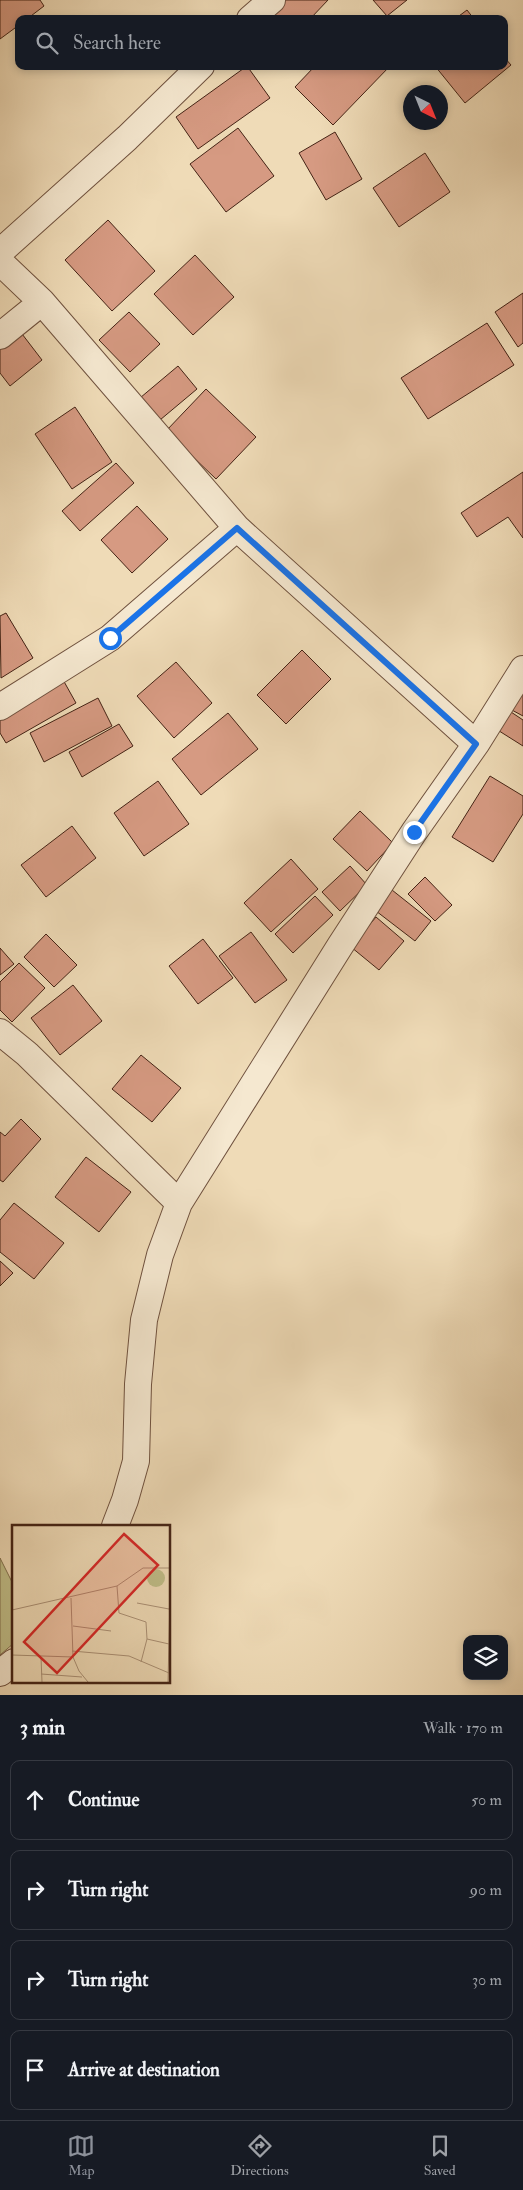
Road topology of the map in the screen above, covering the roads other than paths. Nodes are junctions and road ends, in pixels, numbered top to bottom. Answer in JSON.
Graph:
{"nodes":[{"id":1,"x":197,"y":70,"type":"edge"},
{"id":2,"x":0,"y":252,"type":"edge"},
{"id":3,"x":0,"y":262,"type":"edge"},
{"id":4,"x":42,"y":302,"type":"junction"},
{"id":5,"x":0,"y":336,"type":"edge"},
{"id":6,"x":237,"y":528,"type":"junction"},
{"id":7,"x":523,"y":669,"type":"edge"},
{"id":8,"x":0,"y":707,"type":"edge"},
{"id":9,"x":476,"y":744,"type":"junction"},
{"id":10,"x":0,"y":1032,"type":"edge"},
{"id":11,"x":179,"y":1203,"type":"junction"},
{"id":12,"x":115,"y":1525,"type":"edge"},
{"id":13,"x":12,"y":1664,"type":"edge"},
{"id":14,"x":0,"y":1673,"type":"edge"}],
"edges":[{"from":1,"to":2,"type":"street"},
{"from":3,"to":4,"type":"street"},
{"from":4,"to":5,"type":"street"},
{"from":4,"to":6,"type":"street"},
{"from":6,"to":8,"type":"street"},
{"from":6,"to":9,"type":"street"},
{"from":7,"to":9,"type":"street"},
{"from":9,"to":11,"type":"street"},
{"from":10,"to":11,"type":"street"},
{"from":11,"to":12,"type":"street"},
{"from":13,"to":14,"type":"street"}]}
